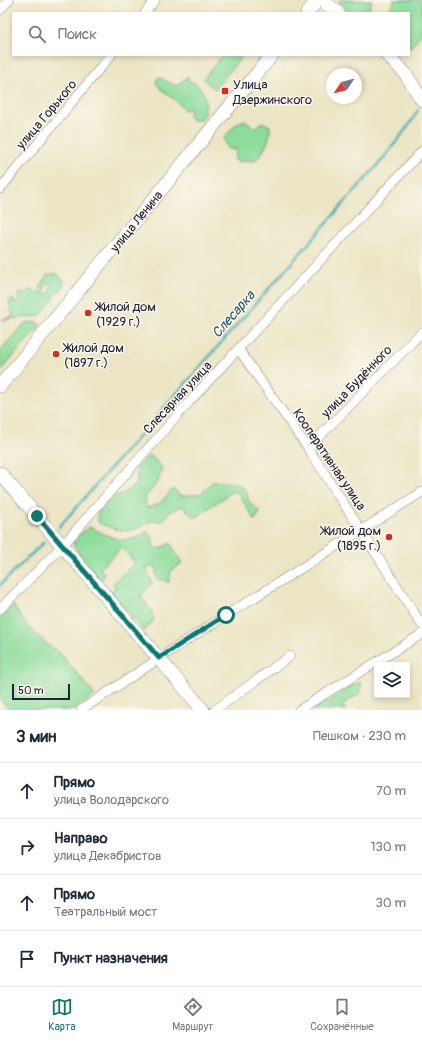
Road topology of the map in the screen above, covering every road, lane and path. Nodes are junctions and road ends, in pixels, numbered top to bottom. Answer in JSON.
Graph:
{"nodes":[{"id":1,"x":9,"y":0,"type":"edge"},
{"id":2,"x":155,"y":0,"type":"edge"},
{"id":3,"x":318,"y":0,"type":"edge"},
{"id":4,"x":323,"y":0,"type":"edge"},
{"id":5,"x":0,"y":10,"type":"edge"},
{"id":6,"x":146,"y":12,"type":"edge"},
{"id":7,"x":308,"y":12,"type":"edge"},
{"id":8,"x":337,"y":12,"type":"edge"},
{"id":9,"x":110,"y":56,"type":"edge"},
{"id":10,"x":271,"y":56,"type":"edge"},
{"id":11,"x":388,"y":56,"type":"edge"},
{"id":12,"x":422,"y":100,"type":"edge"},
{"id":13,"x":422,"y":151,"type":"edge"},
{"id":14,"x":0,"y":189,"type":"edge"},
{"id":15,"x":422,"y":332,"type":"edge"},
{"id":16,"x":238,"y":350,"type":"junction"},
{"id":17,"x":0,"y":386,"type":"edge"},
{"id":18,"x":308,"y":448,"type":"junction"},
{"id":19,"x":0,"y":473,"type":"edge"},
{"id":20,"x":422,"y":492,"type":"edge"},
{"id":21,"x":361,"y":529,"type":"junction"},
{"id":22,"x":63,"y":545,"type":"junction"},
{"id":23,"x":0,"y":609,"type":"edge"},
{"id":24,"x":422,"y":625,"type":"edge"},
{"id":25,"x":422,"y":634,"type":"edge"},
{"id":26,"x":290,"y":656,"type":"dead end"},
{"id":27,"x":159,"y":658,"type":"junction"},
{"id":28,"x":81,"y":710,"type":"edge"},
{"id":29,"x":203,"y":710,"type":"edge"},
{"id":30,"x":214,"y":710,"type":"edge"},
{"id":31,"x":300,"y":710,"type":"edge"}],
"edges":[{"from":1,"to":5,"type":"street"},
{"from":2,"to":6,"type":"street"},
{"from":3,"to":7,"type":"main road"},
{"from":4,"to":8,"type":"main road"},
{"from":9,"to":14,"type":"street","name":"улица Горького"},
{"from":10,"to":17,"type":"main road","name":"улица Ленина"},
{"from":11,"to":12,"type":"main road"},
{"from":13,"to":16,"type":"street","name":"Слесарная улица"},
{"from":15,"to":18,"type":"street","name":"улица Будённого"},
{"from":16,"to":18,"type":"street","name":"Кооперативная улица"},
{"from":16,"to":22,"type":"street","name":"Слесарная улица"},
{"from":18,"to":21,"type":"street","name":"Кооперативная улица"},
{"from":19,"to":22,"type":"main road"},
{"from":20,"to":21,"type":"street"},
{"from":21,"to":24,"type":"street","name":"Кооперативная улица"},
{"from":21,"to":27,"type":"street"},
{"from":22,"to":23,"type":"street","name":"Слесарная улица"},
{"from":22,"to":27,"type":"main road"},
{"from":25,"to":31,"type":"street"},
{"from":26,"to":30,"type":"street"},
{"from":27,"to":28,"type":"street"},
{"from":27,"to":29,"type":"main road"}]}
